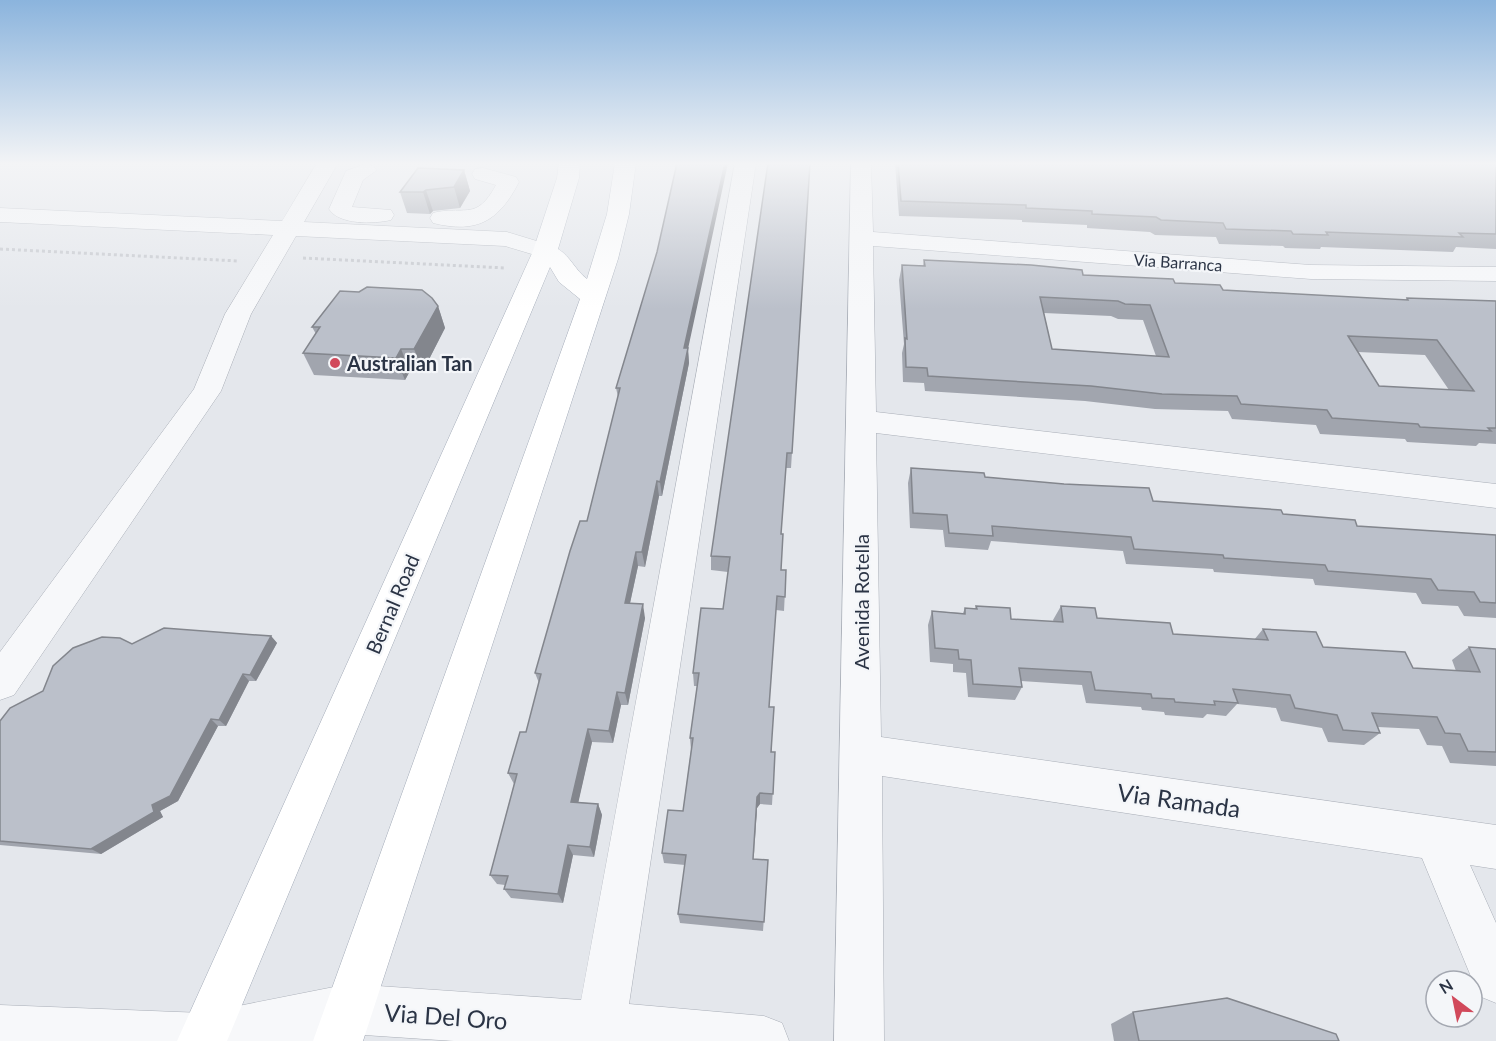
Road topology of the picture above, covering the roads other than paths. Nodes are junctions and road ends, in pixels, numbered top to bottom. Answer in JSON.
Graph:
{"nodes":[{"id":1,"x":299,"y":212,"type":"edge"},
{"id":2,"x":345,"y":212,"type":"edge"},
{"id":3,"x":489,"y":212,"type":"edge"},
{"id":4,"x":557,"y":212,"type":"edge"},
{"id":5,"x":618,"y":212,"type":"edge"},
{"id":6,"x":738,"y":212,"type":"edge"},
{"id":7,"x":861,"y":212,"type":"edge"},
{"id":8,"x":0,"y":215,"type":"edge"},
{"id":9,"x":0,"y":236,"type":"edge"},
{"id":10,"x":861,"y":238,"type":"junction"},
{"id":11,"x":283,"y":239,"type":"junction"},
{"id":12,"x":545,"y":251,"type":"junction"},
{"id":13,"x":1496,"y":274,"type":"edge"},
{"id":14,"x":592,"y":296,"type":"junction"},
{"id":15,"x":861,"y":421,"type":"junction"},
{"id":16,"x":1496,"y":496,"type":"edge"},
{"id":17,"x":0,"y":683,"type":"edge"},
{"id":18,"x":861,"y":753,"type":"junction"},
{"id":19,"x":1436,"y":838,"type":"junction"},
{"id":20,"x":1496,"y":847,"type":"edge"},
{"id":21,"x":1496,"y":979,"type":"edge"},
{"id":22,"x":344,"y":1025,"type":"edge"},
{"id":23,"x":601,"y":1026,"type":"junction"},
{"id":24,"x":0,"y":1030,"type":"edge"},
{"id":25,"x":204,"y":1040,"type":"edge"},
{"id":26,"x":764,"y":1041,"type":"edge"},
{"id":27,"x":859,"y":1041,"type":"edge"}],
"edges":[{"from":1,"to":11,"type":"street"},
{"from":2,"to":3,"type":"street"},
{"from":4,"to":12,"type":"main road","name":"Bernal Road"},
{"from":5,"to":14,"type":"main road"},
{"from":6,"to":23,"type":"street"},
{"from":7,"to":10,"type":"street","name":"Avenida Rotella"},
{"from":8,"to":11,"type":"street"},
{"from":9,"to":11,"type":"street"},
{"from":10,"to":13,"type":"street","name":"Via Barranca"},
{"from":10,"to":15,"type":"street","name":"Avenida Rotella"},
{"from":11,"to":12,"type":"street"},
{"from":11,"to":17,"type":"street"},
{"from":12,"to":14,"type":"main road"},
{"from":12,"to":25,"type":"main road","name":"Bernal Road"},
{"from":14,"to":22,"type":"main road"},
{"from":15,"to":16,"type":"street"},
{"from":15,"to":18,"type":"street","name":"Avenida Rotella"},
{"from":18,"to":19,"type":"street","name":"Via Ramada"},
{"from":18,"to":27,"type":"street","name":"Avenida Rotella"},
{"from":19,"to":20,"type":"street","name":"Via Ramada"},
{"from":19,"to":21,"type":"street"},
{"from":22,"to":23,"type":"street","name":"Via Del Oro"},
{"from":22,"to":25,"type":"street","name":"Via Del Oro"},
{"from":23,"to":26,"type":"street","name":"Via Del Oro"},
{"from":24,"to":25,"type":"street","name":"Via Del Oro"}]}
